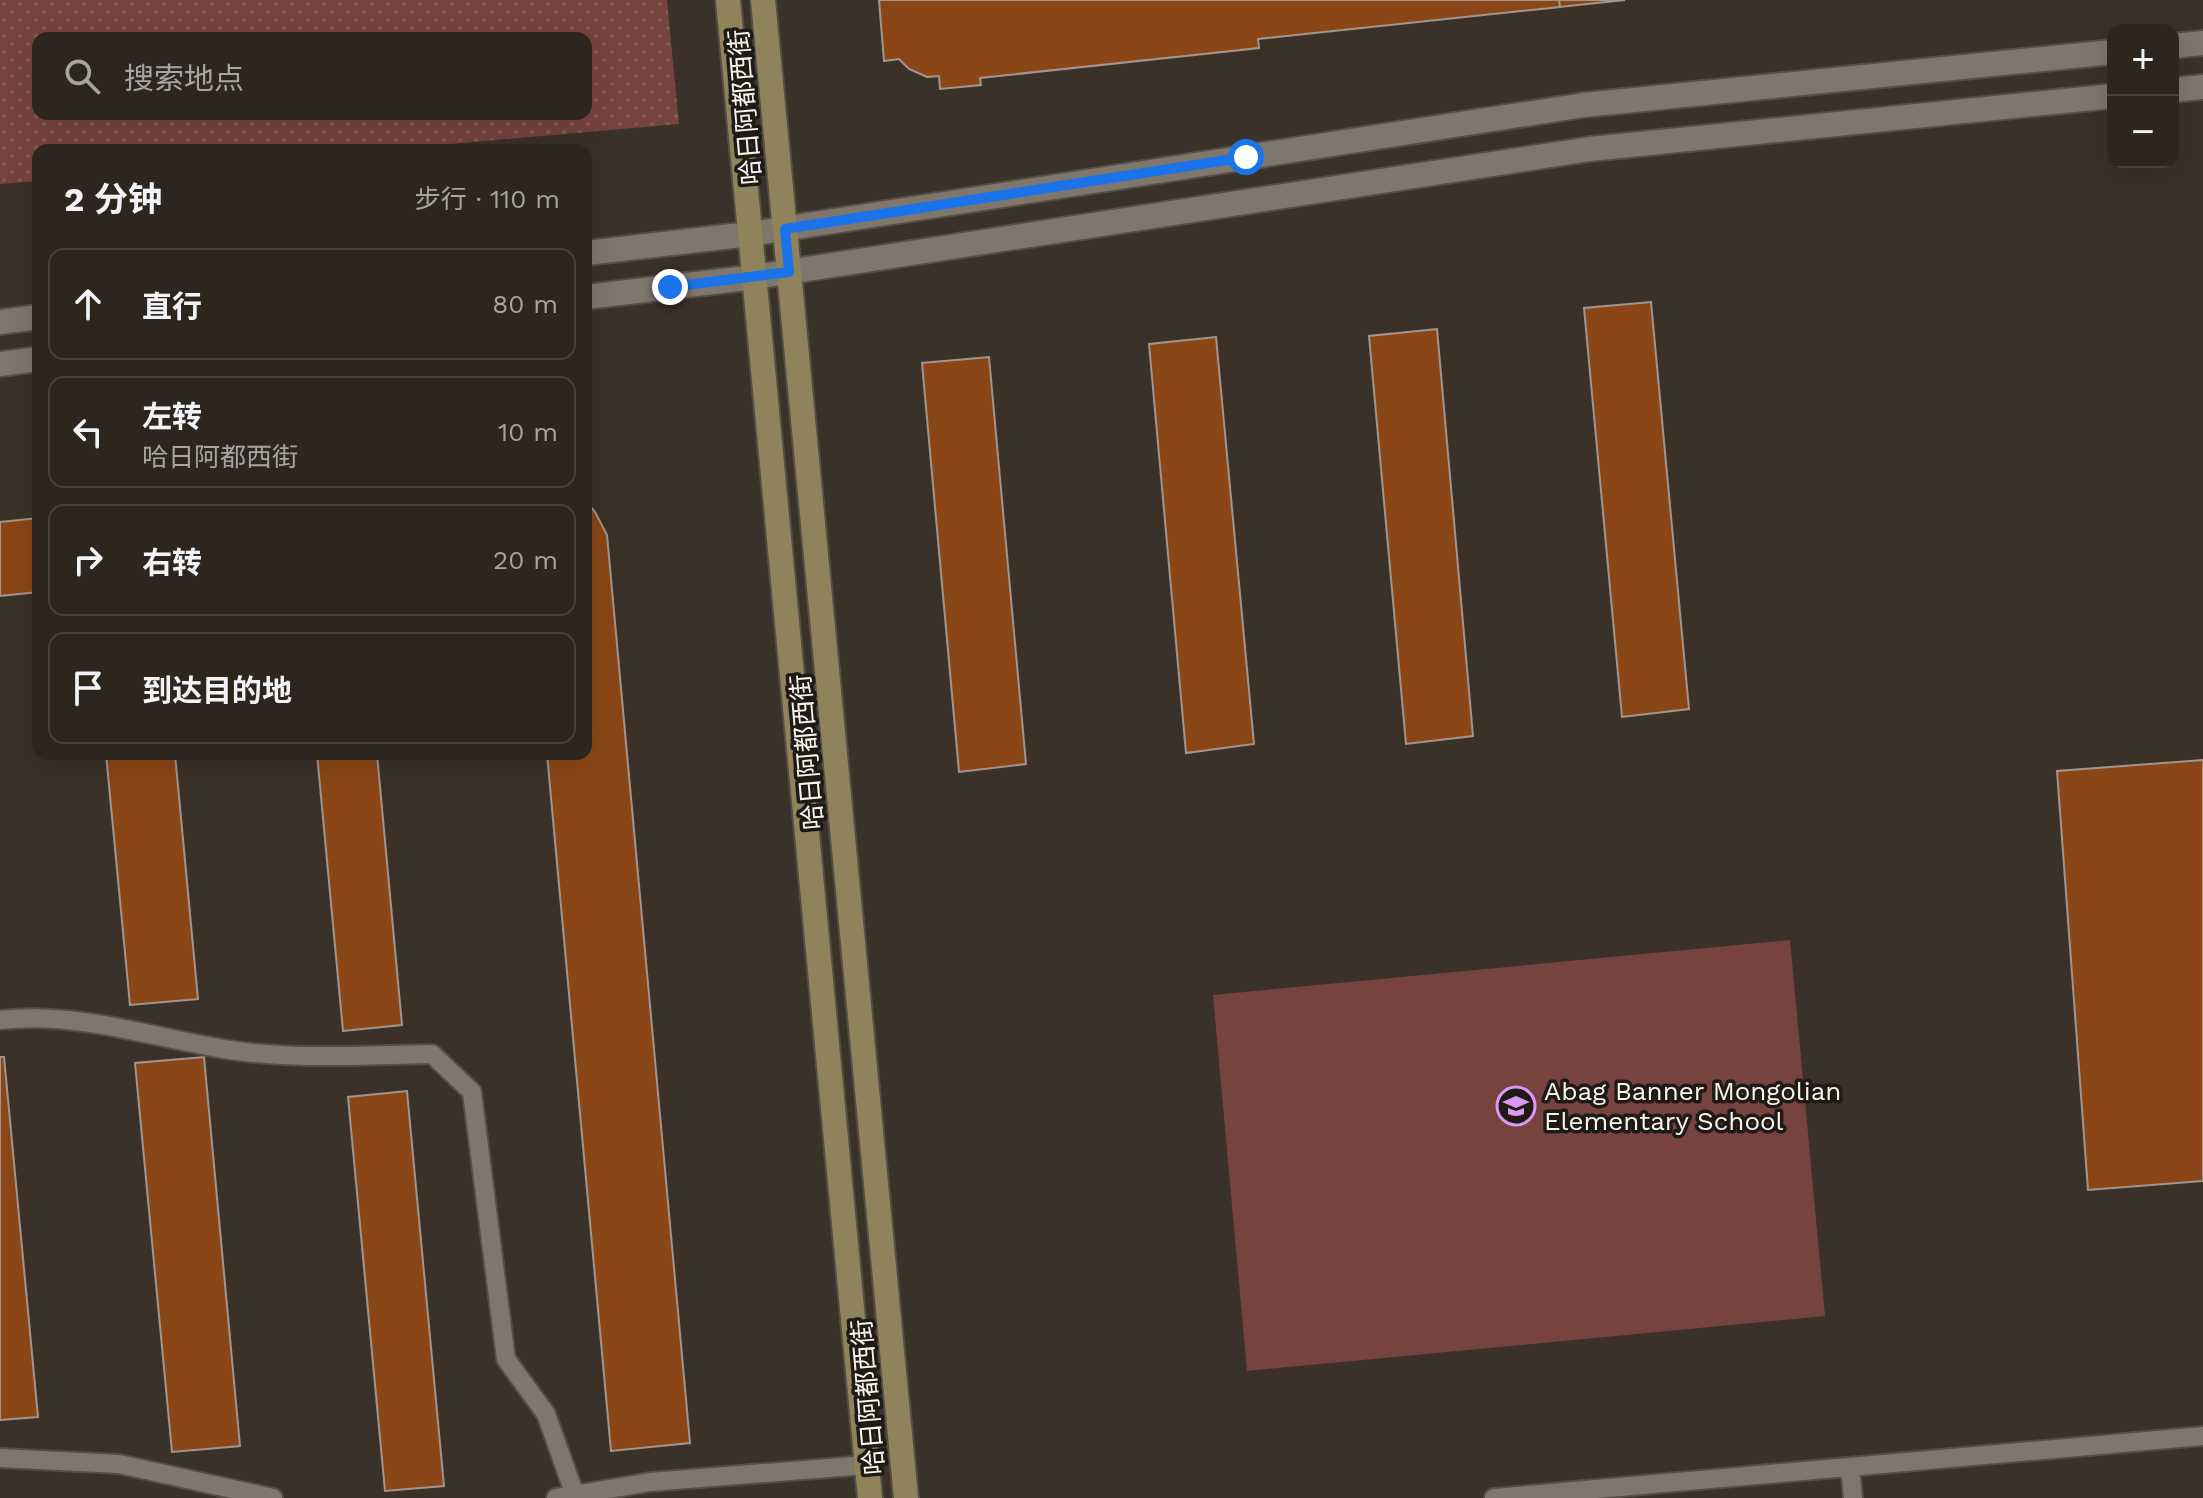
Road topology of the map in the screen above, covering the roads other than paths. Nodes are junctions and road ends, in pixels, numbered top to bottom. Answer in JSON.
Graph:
{"nodes":[{"id":1,"x":728,"y":0,"type":"edge"},
{"id":2,"x":763,"y":0,"type":"edge"},
{"id":3,"x":2203,"y":43,"type":"edge"},
{"id":4,"x":2179,"y":45,"type":"edge"},
{"id":5,"x":2107,"y":53,"type":"edge"},
{"id":6,"x":2203,"y":87,"type":"edge"},
{"id":7,"x":2179,"y":89,"type":"edge"},
{"id":8,"x":2107,"y":97,"type":"edge"},
{"id":9,"x":785,"y":229,"type":"junction"},
{"id":10,"x":750,"y":234,"type":"junction"},
{"id":11,"x":592,"y":252,"type":"edge"},
{"id":12,"x":789,"y":272,"type":"junction"},
{"id":13,"x":755,"y":277,"type":"junction"},
{"id":14,"x":592,"y":296,"type":"edge"},
{"id":15,"x":32,"y":318,"type":"edge"},
{"id":16,"x":0,"y":322,"type":"edge"},
{"id":17,"x":32,"y":360,"type":"edge"},
{"id":18,"x":0,"y":364,"type":"edge"},
{"id":19,"x":0,"y":1020,"type":"edge"},
{"id":20,"x":2203,"y":1436,"type":"edge"},
{"id":21,"x":0,"y":1458,"type":"edge"},
{"id":22,"x":867,"y":1465,"type":"junction"},
{"id":23,"x":1850,"y":1467,"type":"junction"},
{"id":24,"x":576,"y":1496,"type":"edge"},
{"id":25,"x":273,"y":1498,"type":"edge"},
{"id":26,"x":556,"y":1498,"type":"edge"},
{"id":27,"x":870,"y":1498,"type":"edge"},
{"id":28,"x":906,"y":1498,"type":"edge"},
{"id":29,"x":1494,"y":1498,"type":"edge"},
{"id":30,"x":1853,"y":1498,"type":"edge"}],
"edges":[{"from":1,"to":10,"type":"main road","name":"哈日阿都西街"},
{"from":2,"to":9,"type":"main road","name":"哈日阿都西街"},
{"from":3,"to":4,"type":"street"},
{"from":5,"to":9,"type":"street"},
{"from":6,"to":7,"type":"street"},
{"from":8,"to":12,"type":"street"},
{"from":9,"to":10,"type":"street"},
{"from":9,"to":12,"type":"main road","name":"哈日阿都西街"},
{"from":10,"to":11,"type":"street"},
{"from":10,"to":13,"type":"main road","name":"哈日阿都西街"},
{"from":12,"to":13,"type":"street"},
{"from":12,"to":28,"type":"main road","name":"哈日阿都西街"},
{"from":13,"to":14,"type":"street"},
{"from":13,"to":22,"type":"main road","name":"哈日阿都西街"},
{"from":15,"to":16,"type":"street"},
{"from":17,"to":18,"type":"street"},
{"from":19,"to":24,"type":"lane"},
{"from":20,"to":23,"type":"lane"},
{"from":21,"to":25,"type":"lane"},
{"from":22,"to":24,"type":"lane"},
{"from":22,"to":27,"type":"main road","name":"哈日阿都西街"},
{"from":23,"to":29,"type":"lane"},
{"from":23,"to":30,"type":"lane"},
{"from":24,"to":26,"type":"lane"}]}
